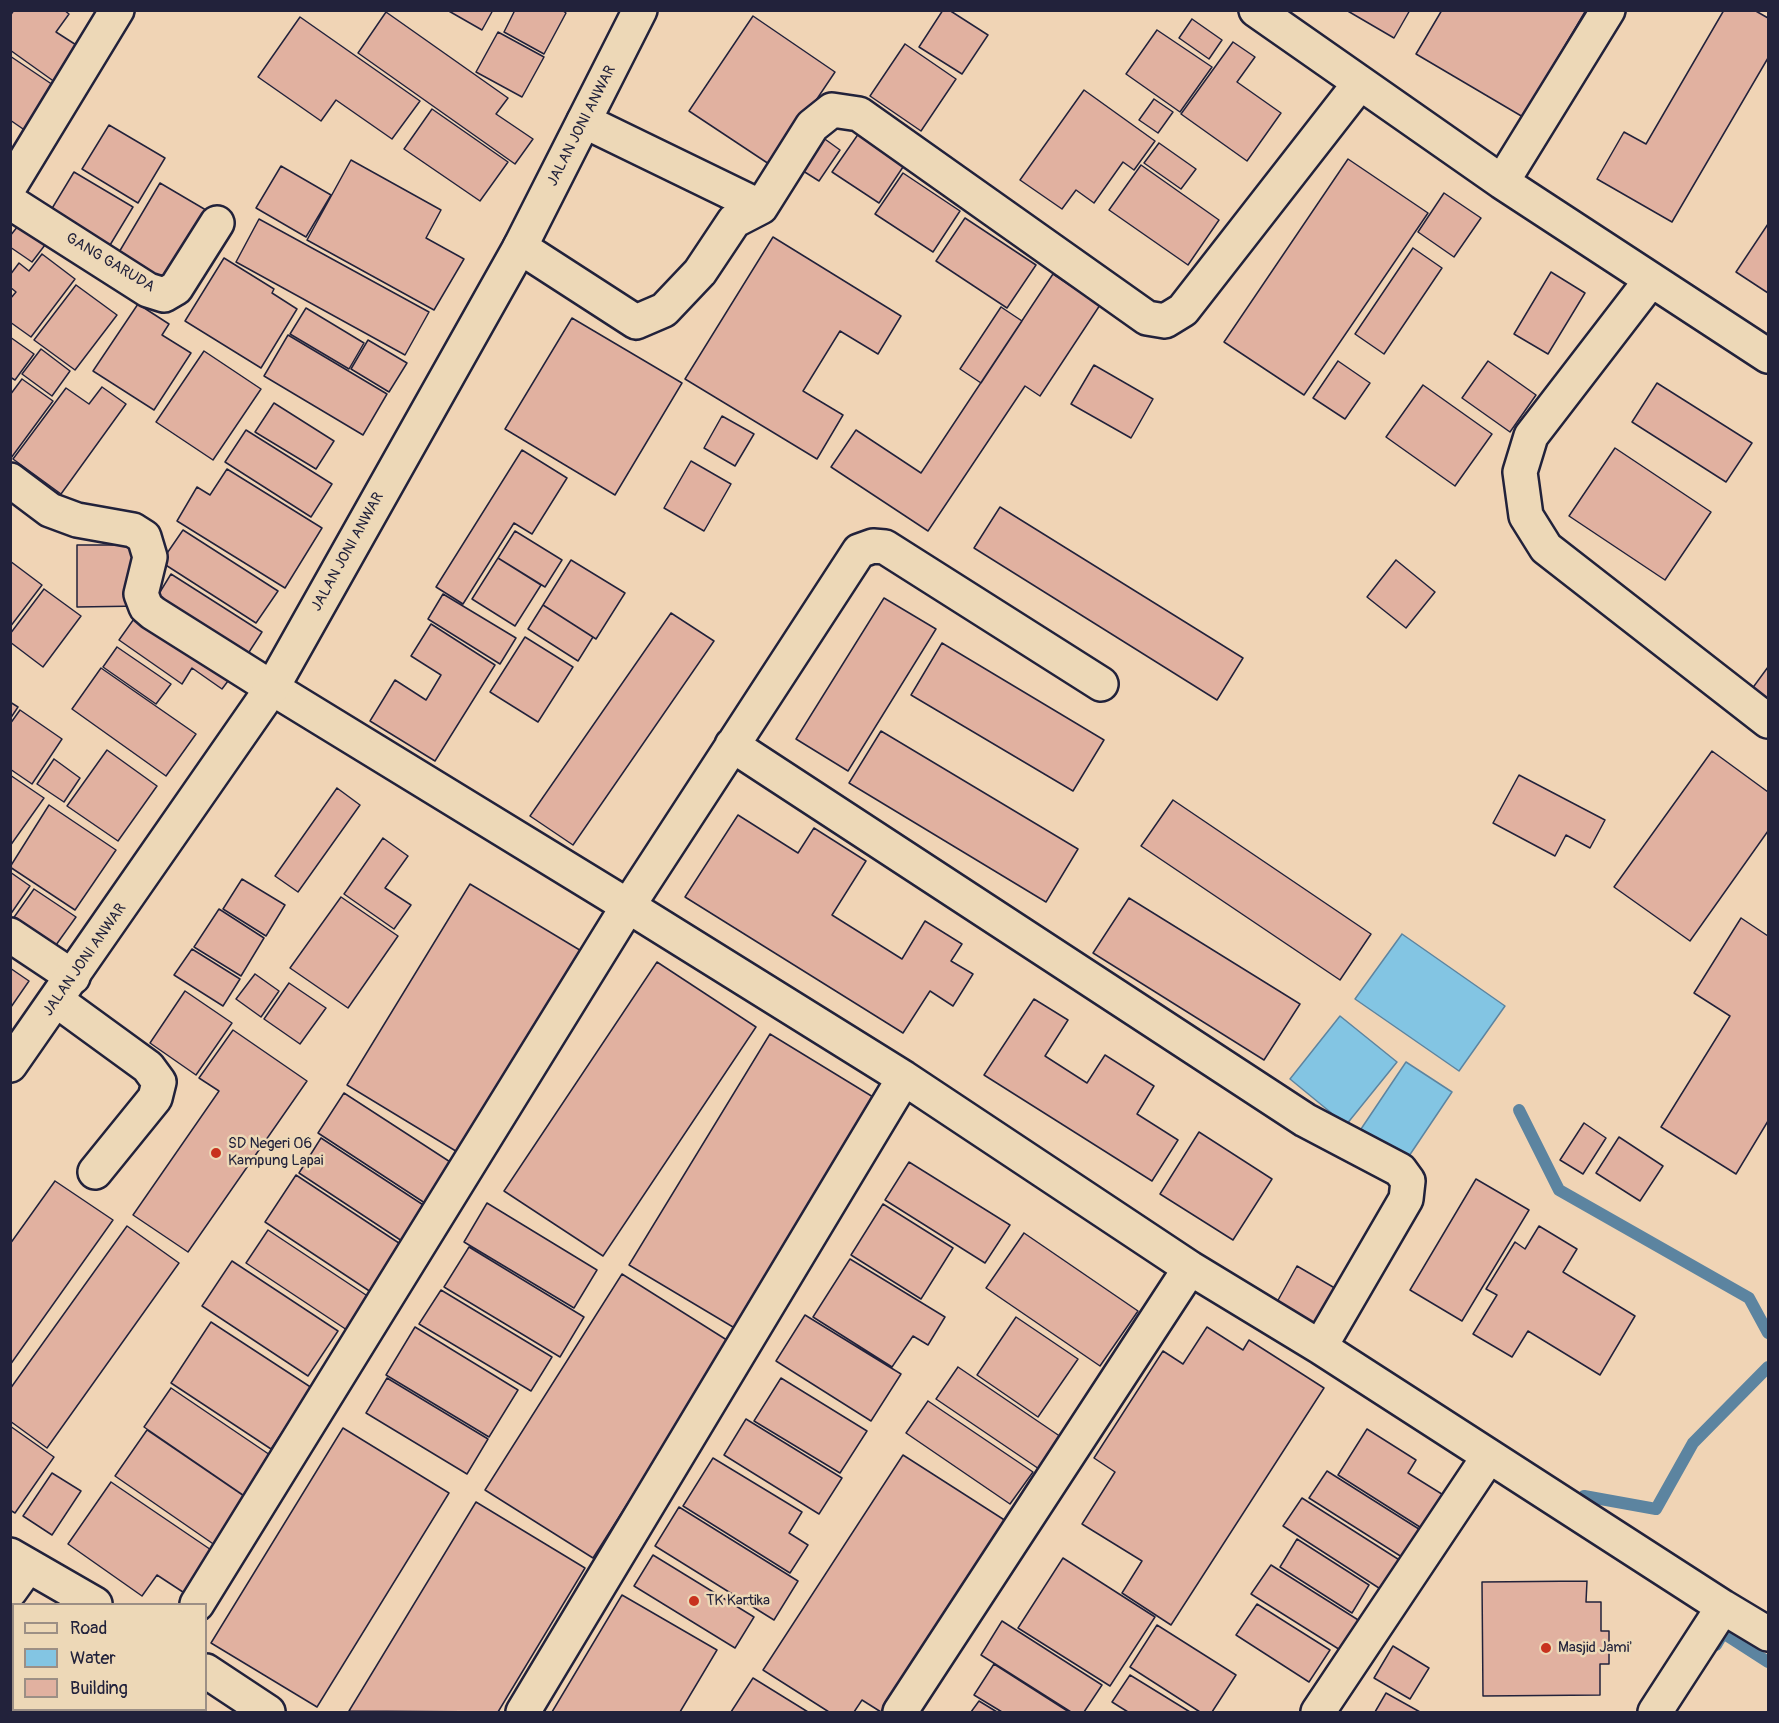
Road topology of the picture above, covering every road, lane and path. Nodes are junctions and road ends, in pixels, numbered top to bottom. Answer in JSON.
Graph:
{"nodes":[{"id":1,"x":117,"y":10,"type":"edge"},
{"id":2,"x":640,"y":10,"type":"edge"},
{"id":3,"x":1256,"y":10,"type":"edge"},
{"id":4,"x":1608,"y":10,"type":"edge"},
{"id":5,"x":1360,"y":83,"type":"junction"},
{"id":6,"x":584,"y":121,"type":"junction"},
{"id":7,"x":15,"y":165,"type":"edge"},
{"id":8,"x":1502,"y":182,"type":"junction"},
{"id":9,"x":10,"y":202,"type":"edge"},
{"id":10,"x":761,"y":207,"type":"junction"},
{"id":11,"x":217,"y":223,"type":"dead end"},
{"id":12,"x":520,"y":247,"type":"junction"},
{"id":13,"x":1651,"y":280,"type":"junction"},
{"id":14,"x":1768,"y":356,"type":"edge"},
{"id":15,"x":10,"y":480,"type":"edge"},
{"id":16,"x":1101,"y":684,"type":"dead end"},
{"id":17,"x":272,"y":688,"type":"junction"},
{"id":18,"x":1768,"y":721,"type":"edge"},
{"id":19,"x":732,"y":745,"type":"junction"},
{"id":20,"x":628,"y":906,"type":"junction"},
{"id":21,"x":10,"y":935,"type":"edge"},
{"id":22,"x":64,"y":989,"type":"junction"},
{"id":23,"x":10,"y":1065,"type":"edge"},
{"id":24,"x":904,"y":1078,"type":"junction"},
{"id":25,"x":95,"y":1172,"type":"dead end"},
{"id":26,"x":1190,"y":1268,"type":"junction"},
{"id":27,"x":1320,"y":1347,"type":"junction"},
{"id":28,"x":1489,"y":1456,"type":"junction"},
{"id":29,"x":16,"y":1571,"type":"edge"},
{"id":30,"x":91,"y":1603,"type":"edge"},
{"id":31,"x":198,"y":1603,"type":"edge"},
{"id":32,"x":1723,"y":1607,"type":"junction"},
{"id":33,"x":1768,"y":1634,"type":"edge"},
{"id":34,"x":207,"y":1672,"type":"edge"},
{"id":35,"x":268,"y":1713,"type":"edge"},
{"id":36,"x":523,"y":1713,"type":"edge"},
{"id":37,"x":900,"y":1713,"type":"edge"},
{"id":38,"x":1318,"y":1713,"type":"edge"},
{"id":39,"x":1655,"y":1713,"type":"edge"}],
"edges":[{"from":1,"to":7,"type":"street"},
{"from":2,"to":6,"type":"street","name":"JALAN JONI ANWAR"},
{"from":3,"to":5,"type":"street"},
{"from":4,"to":8,"type":"street"},
{"from":5,"to":8,"type":"street"},
{"from":5,"to":10,"type":"street"},
{"from":6,"to":10,"type":"street"},
{"from":6,"to":12,"type":"street","name":"JALAN JONI ANWAR"},
{"from":8,"to":13,"type":"street"},
{"from":9,"to":11,"type":"street","name":"GANG GARUDA"},
{"from":10,"to":12,"type":"street"},
{"from":12,"to":17,"type":"street","name":"JALAN JONI ANWAR"},
{"from":13,"to":14,"type":"street"},
{"from":13,"to":18,"type":"street"},
{"from":15,"to":17,"type":"street"},
{"from":16,"to":19,"type":"street"},
{"from":17,"to":20,"type":"street"},
{"from":17,"to":22,"type":"street","name":"JALAN JONI ANWAR"},
{"from":19,"to":20,"type":"street"},
{"from":19,"to":27,"type":"street"},
{"from":20,"to":24,"type":"street"},
{"from":20,"to":31,"type":"street"},
{"from":21,"to":22,"type":"street"},
{"from":22,"to":23,"type":"street","name":"JALAN JONI ANWAR"},
{"from":22,"to":25,"type":"street"},
{"from":24,"to":26,"type":"street"},
{"from":24,"to":36,"type":"street"},
{"from":26,"to":27,"type":"street"},
{"from":26,"to":37,"type":"street"},
{"from":27,"to":28,"type":"street"},
{"from":28,"to":32,"type":"street"},
{"from":28,"to":38,"type":"street"},
{"from":29,"to":30,"type":"street"},
{"from":32,"to":33,"type":"street"},
{"from":32,"to":39,"type":"street"},
{"from":34,"to":35,"type":"street"}]}
